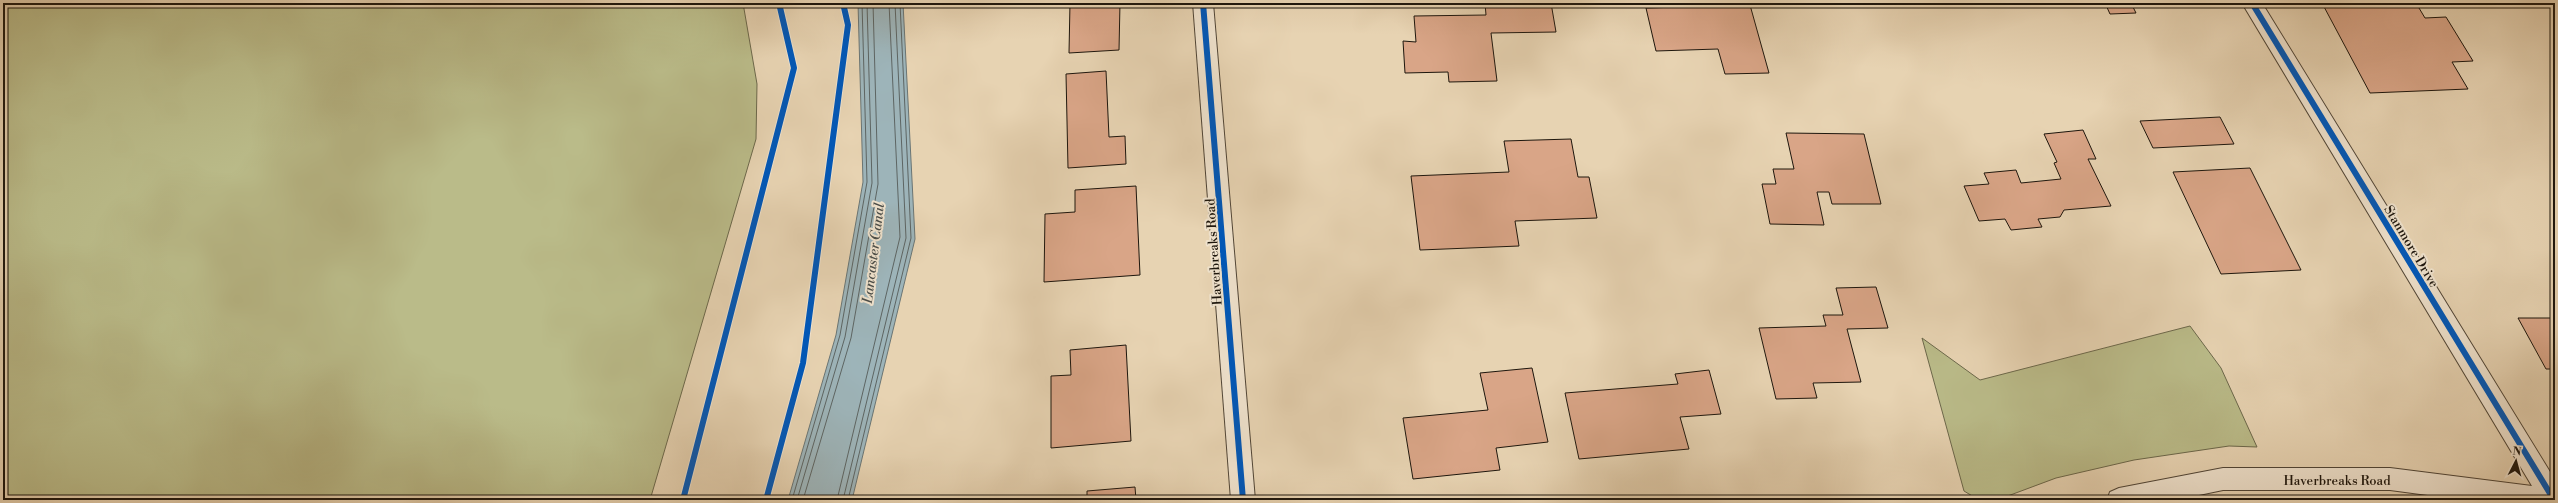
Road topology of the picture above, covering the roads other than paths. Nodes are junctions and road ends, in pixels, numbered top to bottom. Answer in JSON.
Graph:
{"nodes":[{"id":1,"x":1203,"y":3,"type":"edge"},
{"id":2,"x":2252,"y":3,"type":"edge"},
{"id":3,"x":1243,"y":500,"type":"edge"},
{"id":4,"x":2119,"y":500,"type":"edge"},
{"id":5,"x":2555,"y":500,"type":"edge"}],
"edges":[{"from":1,"to":3,"type":"street","name":"Haverbreaks Road"},
{"from":2,"to":5,"type":"street","name":"Stanmore Drive"},
{"from":4,"to":5,"type":"street","name":"Haverbreaks Road"}]}
